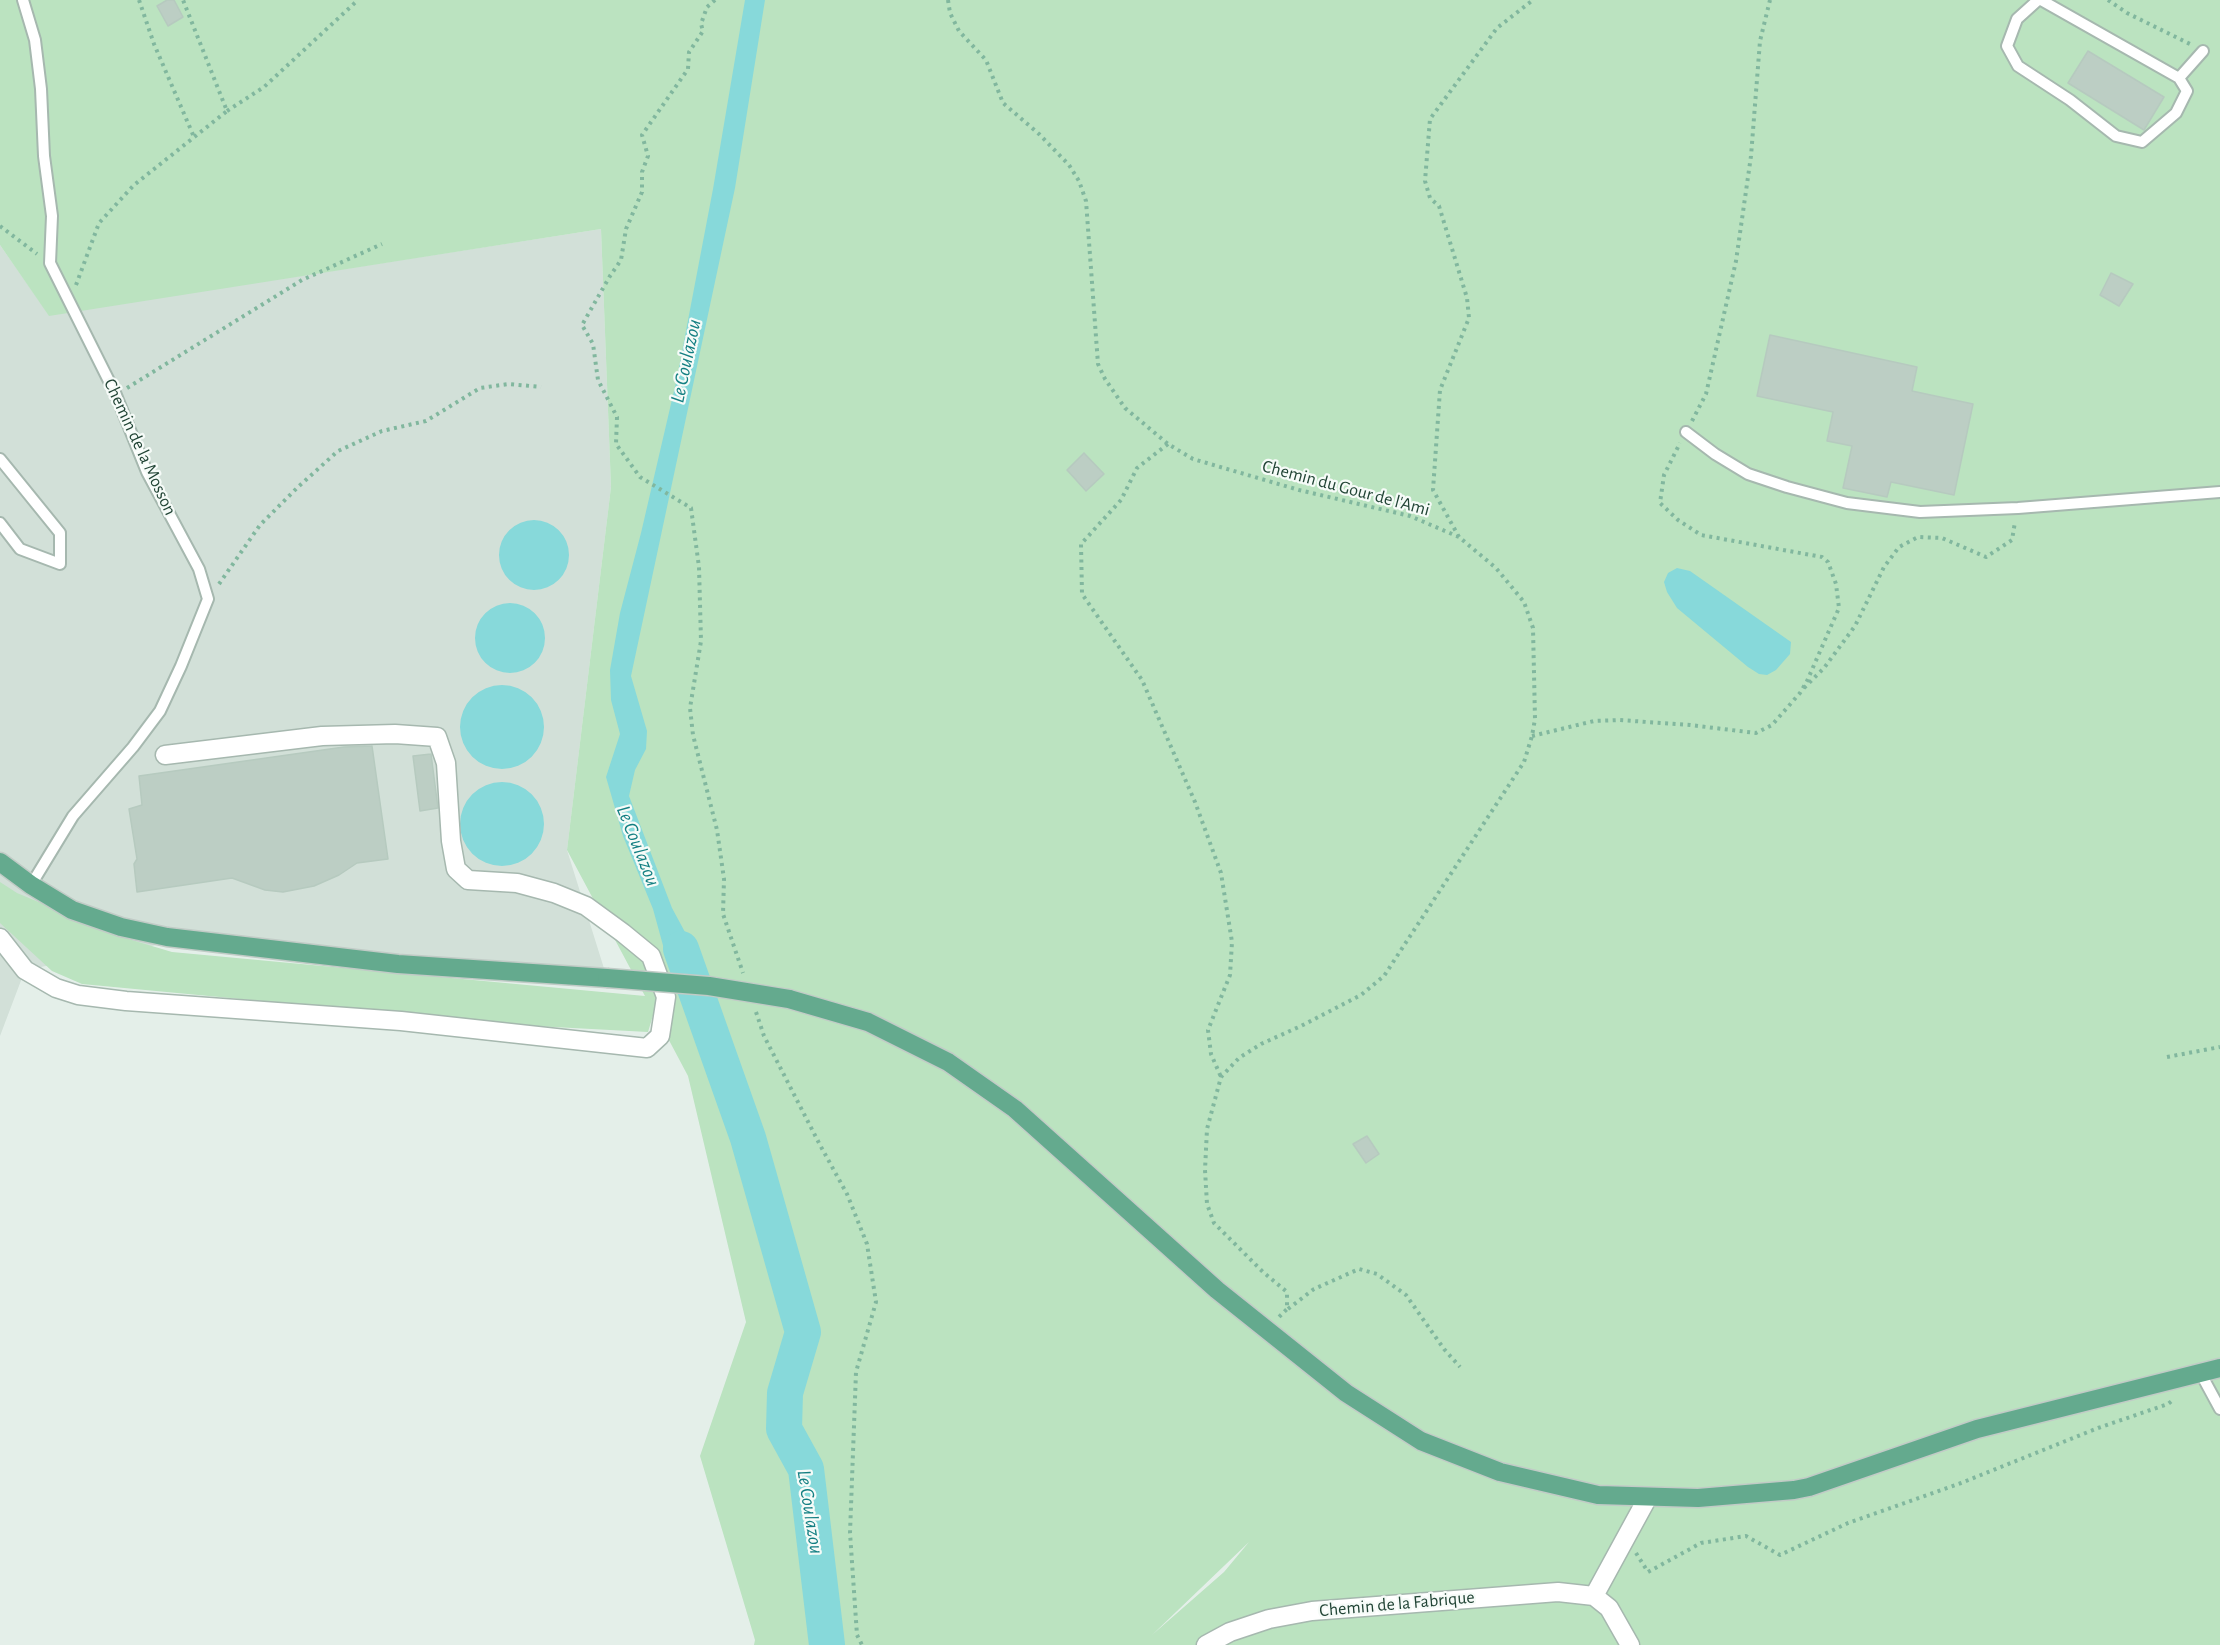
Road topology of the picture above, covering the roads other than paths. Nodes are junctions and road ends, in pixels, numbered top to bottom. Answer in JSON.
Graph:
{"nodes":[{"id":1,"x":22,"y":0,"type":"edge"},
{"id":2,"x":2040,"y":0,"type":"edge"},
{"id":3,"x":2203,"y":51,"type":"road end"},
{"id":4,"x":2179,"y":78,"type":"junction"},
{"id":5,"x":1686,"y":432,"type":"dead end"},
{"id":6,"x":0,"y":459,"type":"edge"},
{"id":7,"x":2220,"y":492,"type":"edge"},
{"id":8,"x":0,"y":523,"type":"edge"},
{"id":9,"x":165,"y":755,"type":"dead end"},
{"id":10,"x":0,"y":862,"type":"edge"},
{"id":11,"x":31,"y":885,"type":"junction"},
{"id":12,"x":0,"y":938,"type":"edge"},
{"id":13,"x":2220,"y":1368,"type":"edge"},
{"id":14,"x":2201,"y":1374,"type":"junction"},
{"id":15,"x":2220,"y":1409,"type":"edge"},
{"id":16,"x":1648,"y":1497,"type":"junction"},
{"id":17,"x":1593,"y":1596,"type":"junction"},
{"id":18,"x":1206,"y":1645,"type":"edge"},
{"id":19,"x":1630,"y":1645,"type":"edge"}],
"edges":[{"from":1,"to":11,"type":"lane","name":"Chemin de la Mosson"},
{"from":2,"to":4,"type":"lane"},
{"from":2,"to":4,"type":"lane"},
{"from":3,"to":4,"type":"lane"},
{"from":5,"to":7,"type":"lane"},
{"from":6,"to":8,"type":"lane"},
{"from":9,"to":12,"type":"street"},
{"from":10,"to":11,"type":"main road"},
{"from":11,"to":16,"type":"main road","bridge":true},
{"from":13,"to":14,"type":"main road"},
{"from":14,"to":15,"type":"lane"},
{"from":14,"to":16,"type":"main road"},
{"from":16,"to":17,"type":"street"},
{"from":17,"to":18,"type":"street","name":"Chemin de la Fabrique"},
{"from":17,"to":19,"type":"street"}]}
